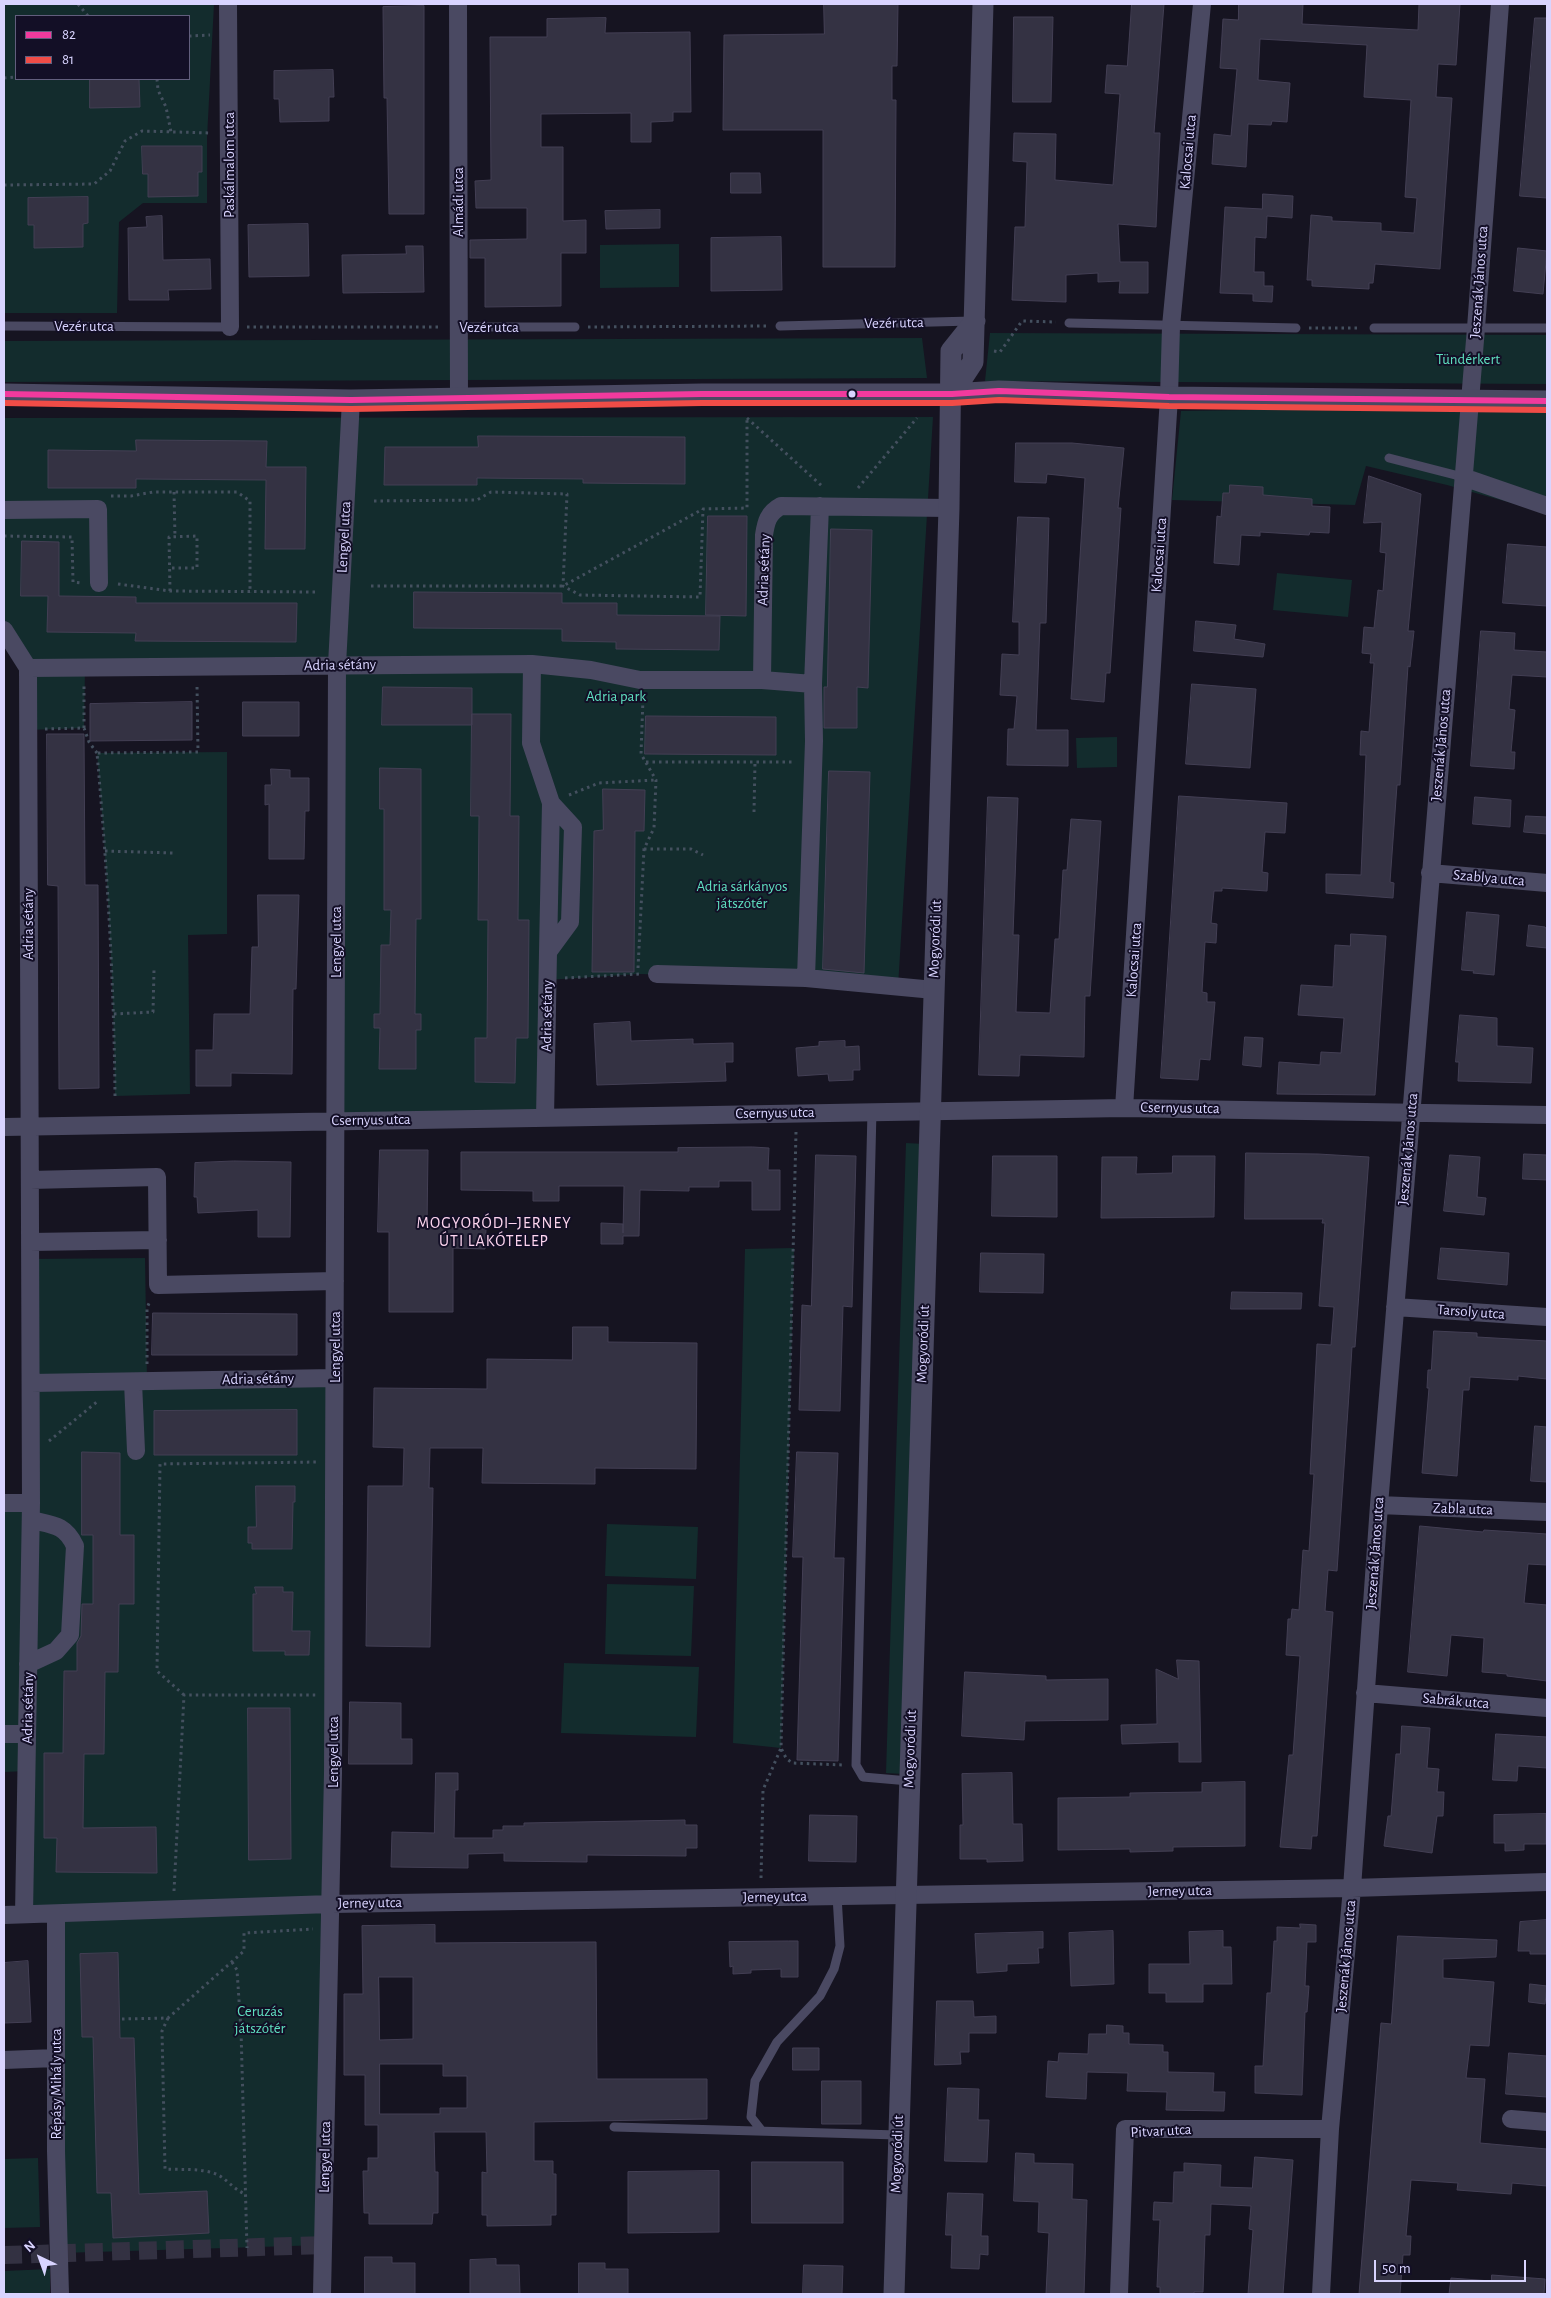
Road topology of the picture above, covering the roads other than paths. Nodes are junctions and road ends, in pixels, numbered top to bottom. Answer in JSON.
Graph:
{"nodes":[{"id":1,"x":228,"y":4,"type":"edge"},
{"id":2,"x":458,"y":4,"type":"edge"},
{"id":3,"x":983,"y":4,"type":"edge"},
{"id":4,"x":1202,"y":4,"type":"edge"},
{"id":5,"x":1500,"y":4,"type":"edge"},
{"id":6,"x":975,"y":321,"type":"junction"},
{"id":7,"x":1069,"y":323,"type":"dead end"},
{"id":8,"x":4,"y":326,"type":"edge"},
{"id":9,"x":780,"y":326,"type":"road end"},
{"id":10,"x":1171,"y":326,"type":"junction"},
{"id":11,"x":230,"y":327,"type":"joint"},
{"id":12,"x":459,"y":327,"type":"junction"},
{"id":13,"x":575,"y":327,"type":"road end"},
{"id":14,"x":1296,"y":328,"type":"road end"},
{"id":15,"x":1374,"y":328,"type":"road end"},
{"id":16,"x":1476,"y":328,"type":"junction"},
{"id":17,"x":1547,"y":328,"type":"edge"},
{"id":18,"x":4,"y":394,"type":"edge"},
{"id":19,"x":952,"y":394,"type":"junction"},
{"id":20,"x":1169,"y":397,"type":"junction"},
{"id":21,"x":459,"y":399,"type":"junction"},
{"id":22,"x":350,"y":400,"type":"junction"},
{"id":23,"x":1468,"y":401,"type":"junction"},
{"id":24,"x":1547,"y":401,"type":"edge"},
{"id":25,"x":1389,"y":458,"type":"dead end"},
{"id":26,"x":1463,"y":477,"type":"junction"},
{"id":27,"x":820,"y":506,"type":"junction"},
{"id":28,"x":1547,"y":506,"type":"edge"},
{"id":29,"x":949,"y":508,"type":"junction"},
{"id":30,"x":4,"y":510,"type":"edge"},
{"id":31,"x":99,"y":583,"type":"road end"},
{"id":32,"x":4,"y":630,"type":"edge"},
{"id":33,"x":532,"y":664,"type":"junction"},
{"id":34,"x":337,"y":665,"type":"junction"},
{"id":35,"x":28,"y":668,"type":"junction"},
{"id":36,"x":762,"y":680,"type":"junction"},
{"id":37,"x":813,"y":684,"type":"junction"},
{"id":38,"x":1430,"y":873,"type":"junction"},
{"id":39,"x":1547,"y":883,"type":"edge"},
{"id":40,"x":657,"y":974,"type":"road end"},
{"id":41,"x":806,"y":978,"type":"junction"},
{"id":42,"x":934,"y":990,"type":"junction"},
{"id":43,"x":1124,"y":1108,"type":"junction"},
{"id":44,"x":930,"y":1110,"type":"junction"},
{"id":45,"x":872,"y":1111,"type":"junction"},
{"id":46,"x":1411,"y":1112,"type":"junction"},
{"id":47,"x":1547,"y":1115,"type":"edge"},
{"id":48,"x":545,"y":1118,"type":"junction"},
{"id":49,"x":335,"y":1121,"type":"junction"},
{"id":50,"x":4,"y":1127,"type":"edge"},
{"id":51,"x":30,"y":1127,"type":"junction"},
{"id":52,"x":30,"y":1180,"type":"junction"},
{"id":53,"x":158,"y":1240,"type":"junction"},
{"id":54,"x":30,"y":1242,"type":"junction"},
{"id":55,"x":335,"y":1281,"type":"junction"},
{"id":56,"x":1395,"y":1307,"type":"junction"},
{"id":57,"x":1547,"y":1317,"type":"edge"},
{"id":58,"x":334,"y":1378,"type":"junction"},
{"id":59,"x":134,"y":1382,"type":"junction"},
{"id":60,"x":31,"y":1383,"type":"junction"},
{"id":61,"x":136,"y":1451,"type":"dead end"},
{"id":62,"x":4,"y":1503,"type":"edge"},
{"id":63,"x":1378,"y":1505,"type":"junction"},
{"id":64,"x":31,"y":1511,"type":"junction"},
{"id":65,"x":1547,"y":1512,"type":"edge"},
{"id":66,"x":28,"y":1664,"type":"junction"},
{"id":67,"x":1364,"y":1694,"type":"junction"},
{"id":68,"x":1547,"y":1708,"type":"edge"},
{"id":69,"x":4,"y":1734,"type":"edge"},
{"id":70,"x":27,"y":1734,"type":"junction"},
{"id":71,"x":909,"y":1780,"type":"junction"},
{"id":72,"x":1547,"y":1882,"type":"edge"},
{"id":73,"x":1352,"y":1888,"type":"junction"},
{"id":74,"x":906,"y":1895,"type":"junction"},
{"id":75,"x":837,"y":1896,"type":"junction"},
{"id":76,"x":331,"y":1904,"type":"junction"},
{"id":77,"x":24,"y":1914,"type":"junction"},
{"id":78,"x":4,"y":1915,"type":"edge"},
{"id":79,"x":56,"y":1915,"type":"junction"},
{"id":80,"x":56,"y":2058,"type":"junction"},
{"id":81,"x":4,"y":2060,"type":"edge"},
{"id":82,"x":1511,"y":2120,"type":"dead end"},
{"id":83,"x":1547,"y":2122,"type":"edge"},
{"id":84,"x":614,"y":2127,"type":"dead end"},
{"id":85,"x":1330,"y":2129,"type":"junction"},
{"id":86,"x":762,"y":2131,"type":"junction"},
{"id":87,"x":898,"y":2135,"type":"junction"},
{"id":88,"x":60,"y":2294,"type":"edge"},
{"id":89,"x":322,"y":2294,"type":"edge"},
{"id":90,"x":894,"y":2294,"type":"edge"},
{"id":91,"x":1119,"y":2294,"type":"edge"},
{"id":92,"x":1321,"y":2294,"type":"edge"}],
"edges":[{"from":1,"to":11,"type":"street","name":"Paskálmalom utca"},
{"from":2,"to":12,"type":"street","name":"Almádi utca"},
{"from":3,"to":6,"type":"street"},
{"from":4,"to":10,"type":"street","name":"Kalocsai utca"},
{"from":5,"to":16,"type":"street","name":"Jeszenák János utca"},
{"from":6,"to":9,"type":"lane","name":"Vezér utca"},
{"from":6,"to":19,"type":"street"},
{"from":7,"to":10,"type":"lane"},
{"from":8,"to":11,"type":"lane","name":"Vezér utca"},
{"from":10,"to":14,"type":"lane"},
{"from":10,"to":20,"type":"street","name":"Kalocsai utca"},
{"from":12,"to":13,"type":"lane","name":"Vezér utca"},
{"from":12,"to":21,"type":"street","name":"Almádi utca"},
{"from":15,"to":16,"type":"lane"},
{"from":16,"to":17,"type":"lane"},
{"from":16,"to":23,"type":"street","name":"Jeszenák János utca"},
{"from":18,"to":22,"type":"street"},
{"from":19,"to":20,"type":"street"},
{"from":19,"to":21,"type":"street"},
{"from":19,"to":29,"type":"street","name":"Mogyoródi út"},
{"from":20,"to":23,"type":"street"},
{"from":20,"to":43,"type":"street","name":"Kalocsai utca"},
{"from":21,"to":22,"type":"street"},
{"from":22,"to":34,"type":"street","name":"Lengyel utca"},
{"from":23,"to":24,"type":"street"},
{"from":23,"to":26,"type":"street","name":"Jeszenák János utca"},
{"from":25,"to":26,"type":"lane"},
{"from":26,"to":28,"type":"street"},
{"from":26,"to":38,"type":"street","name":"Jeszenák János utca"},
{"from":27,"to":29,"type":"street","name":"Adria sétány"},
{"from":27,"to":36,"type":"street","name":"Adria sétány"},
{"from":27,"to":37,"type":"street"},
{"from":29,"to":42,"type":"street","name":"Mogyoródi út"},
{"from":30,"to":31,"type":"street"},
{"from":32,"to":35,"type":"street"},
{"from":33,"to":34,"type":"street","name":"Adria sétány"},
{"from":33,"to":36,"type":"street","name":"Adria sétány"},
{"from":33,"to":48,"type":"street","name":"Adria sétány"},
{"from":34,"to":35,"type":"street","name":"Adria sétány"},
{"from":34,"to":49,"type":"street","name":"Lengyel utca"},
{"from":35,"to":51,"type":"street","name":"Adria sétány"},
{"from":36,"to":37,"type":"street","name":"Adria sétány"},
{"from":37,"to":41,"type":"street"},
{"from":38,"to":39,"type":"street","name":"Szablya utca"},
{"from":38,"to":46,"type":"street","name":"Jeszenák János utca"},
{"from":40,"to":41,"type":"street"},
{"from":41,"to":42,"type":"street"},
{"from":42,"to":44,"type":"street","name":"Mogyoródi út"},
{"from":43,"to":44,"type":"street","name":"Csernyus utca"},
{"from":43,"to":46,"type":"street","name":"Csernyus utca"},
{"from":44,"to":45,"type":"street","name":"Csernyus utca"},
{"from":44,"to":71,"type":"street","name":"Mogyoródi út"},
{"from":45,"to":48,"type":"street","name":"Csernyus utca"},
{"from":45,"to":71,"type":"lane"},
{"from":46,"to":47,"type":"street","name":"Csernyus utca"},
{"from":46,"to":56,"type":"street","name":"Jeszenák János utca"},
{"from":48,"to":49,"type":"street","name":"Csernyus utca"},
{"from":49,"to":51,"type":"street","name":"Csernyus utca"},
{"from":49,"to":55,"type":"street","name":"Lengyel utca"},
{"from":50,"to":51,"type":"street","name":"Csernyus utca"},
{"from":51,"to":52,"type":"street","name":"Adria sétány"},
{"from":52,"to":53,"type":"street"},
{"from":52,"to":54,"type":"street","name":"Adria sétány"},
{"from":53,"to":54,"type":"street"},
{"from":53,"to":55,"type":"street"},
{"from":54,"to":60,"type":"street","name":"Adria sétány"},
{"from":55,"to":58,"type":"street","name":"Lengyel utca"},
{"from":56,"to":57,"type":"street","name":"Tarsoly utca"},
{"from":56,"to":63,"type":"street","name":"Jeszenák János utca"},
{"from":58,"to":59,"type":"street","name":"Adria sétány"},
{"from":58,"to":76,"type":"street","name":"Lengyel utca"},
{"from":59,"to":60,"type":"street","name":"Adria sétány"},
{"from":59,"to":61,"type":"street"},
{"from":60,"to":64,"type":"street","name":"Adria sétány"},
{"from":62,"to":64,"type":"street"},
{"from":63,"to":65,"type":"street","name":"Zabla utca"},
{"from":63,"to":67,"type":"street","name":"Jeszenák János utca"},
{"from":64,"to":66,"type":"street","name":"Adria sétány"},
{"from":64,"to":66,"type":"street"},
{"from":66,"to":70,"type":"street","name":"Adria sétány"},
{"from":67,"to":68,"type":"street","name":"Sabrák utca"},
{"from":67,"to":73,"type":"street","name":"Jeszenák János utca"},
{"from":69,"to":70,"type":"street"},
{"from":70,"to":77,"type":"street","name":"Adria sétány"},
{"from":71,"to":74,"type":"street","name":"Mogyoródi út"},
{"from":72,"to":73,"type":"street","name":"Jerney utca"},
{"from":73,"to":74,"type":"street","name":"Jerney utca"},
{"from":73,"to":85,"type":"street","name":"Jeszenák János utca"},
{"from":74,"to":75,"type":"street","name":"Jerney utca"},
{"from":74,"to":87,"type":"street","name":"Mogyoródi út"},
{"from":75,"to":76,"type":"street","name":"Jerney utca"},
{"from":75,"to":86,"type":"lane"},
{"from":76,"to":79,"type":"street","name":"Jerney utca"},
{"from":76,"to":89,"type":"street","name":"Lengyel utca"},
{"from":77,"to":78,"type":"street","name":"Jerney utca"},
{"from":77,"to":79,"type":"street","name":"Jerney utca"},
{"from":79,"to":80,"type":"street","name":"Répásy Mihály utca"},
{"from":80,"to":81,"type":"street"},
{"from":80,"to":88,"type":"street","name":"Répásy Mihály utca"},
{"from":82,"to":83,"type":"street"},
{"from":84,"to":86,"type":"lane"},
{"from":85,"to":91,"type":"street","name":"Pitvar utca"},
{"from":85,"to":92,"type":"street","name":"Jeszenák János utca"},
{"from":86,"to":87,"type":"lane"},
{"from":87,"to":90,"type":"street","name":"Mogyoródi út"}]}
